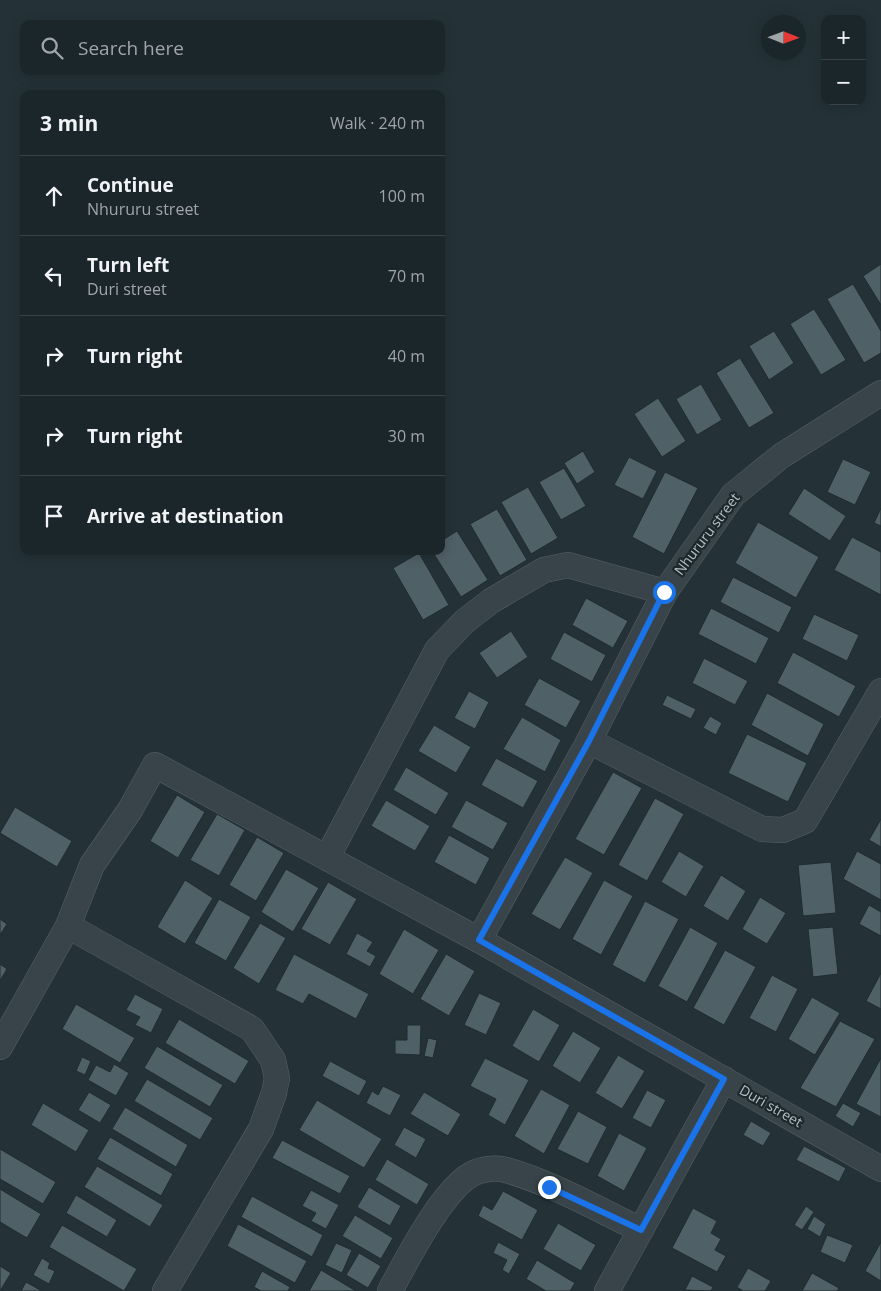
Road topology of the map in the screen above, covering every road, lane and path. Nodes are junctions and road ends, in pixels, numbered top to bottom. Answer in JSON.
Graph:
{"nodes":[{"id":1,"x":881,"y":393,"type":"edge"},
{"id":2,"x":664,"y":592,"type":"junction"},
{"id":3,"x":881,"y":691,"type":"edge"},
{"id":4,"x":589,"y":741,"type":"junction"},
{"id":5,"x":326,"y":858,"type":"junction"},
{"id":6,"x":68,"y":926,"type":"junction"},
{"id":7,"x":479,"y":940,"type":"junction"},
{"id":8,"x":0,"y":1047,"type":"edge"},
{"id":9,"x":724,"y":1079,"type":"junction"},
{"id":10,"x":880,"y":1165,"type":"edge"},
{"id":11,"x":641,"y":1230,"type":"junction"},
{"id":12,"x":165,"y":1291,"type":"edge"},
{"id":13,"x":390,"y":1291,"type":"edge"},
{"id":14,"x":607,"y":1291,"type":"edge"}],
"edges":[{"from":1,"to":2,"type":"street","name":"Nhururu street"},
{"from":2,"to":4,"type":"street","name":"Nhururu street"},
{"from":2,"to":5,"type":"street"},
{"from":3,"to":4,"type":"street"},
{"from":4,"to":7,"type":"street","name":"Nhururu street"},
{"from":5,"to":6,"type":"street","name":"Duri street"},
{"from":5,"to":7,"type":"street","name":"Duri street"},
{"from":6,"to":8,"type":"street"},
{"from":6,"to":12,"type":"street"},
{"from":7,"to":9,"type":"street","name":"Duri street"},
{"from":9,"to":10,"type":"street","name":"Duri street"},
{"from":9,"to":11,"type":"street"},
{"from":11,"to":13,"type":"street"},
{"from":11,"to":14,"type":"street"}]}
